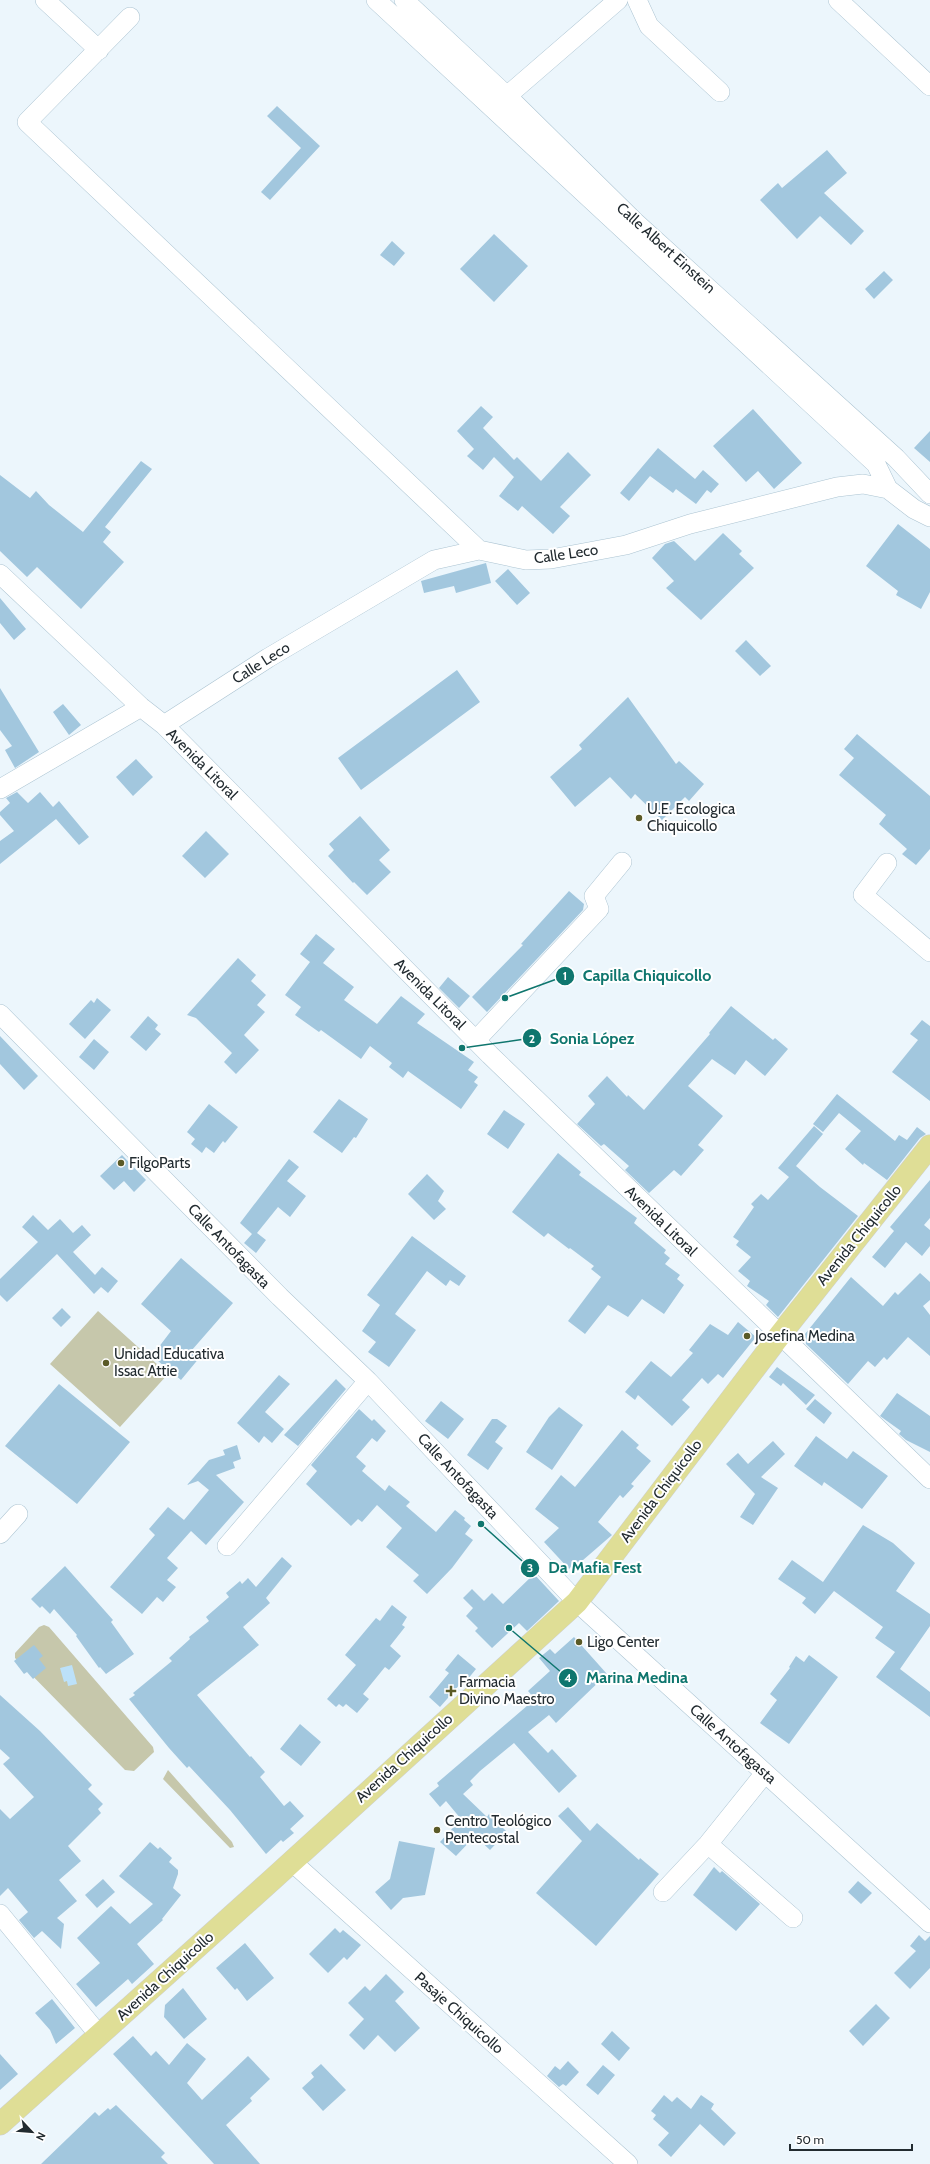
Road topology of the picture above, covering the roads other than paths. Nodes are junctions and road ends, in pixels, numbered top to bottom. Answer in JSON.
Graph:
{"nodes":[{"id":1,"x":45,"y":0,"type":"edge"},
{"id":2,"x":376,"y":0,"type":"edge"},
{"id":3,"x":404,"y":0,"type":"edge"},
{"id":4,"x":618,"y":0,"type":"edge"},
{"id":5,"x":637,"y":0,"type":"edge"},
{"id":6,"x":838,"y":0,"type":"edge"},
{"id":7,"x":130,"y":17,"type":"dead end"},
{"id":8,"x":99,"y":50,"type":"junction"},
{"id":9,"x":930,"y":86,"type":"edge"},
{"id":10,"x":720,"y":92,"type":"dead end"},
{"id":11,"x":507,"y":96,"type":"junction"},
{"id":12,"x":888,"y":490,"type":"junction"},
{"id":13,"x":930,"y":494,"type":"edge"},
{"id":14,"x":930,"y":517,"type":"edge"},
{"id":15,"x":479,"y":550,"type":"junction"},
{"id":16,"x":0,"y":574,"type":"edge"},
{"id":17,"x":141,"y":707,"type":"junction"},
{"id":18,"x":164,"y":726,"type":"junction"},
{"id":19,"x":0,"y":789,"type":"edge"},
{"id":20,"x":622,"y":862,"type":"dead end"},
{"id":21,"x":887,"y":863,"type":"dead end"},
{"id":22,"x":930,"y":952,"type":"edge"},
{"id":23,"x":0,"y":1014,"type":"edge"},
{"id":24,"x":476,"y":1040,"type":"junction"},
{"id":25,"x":930,"y":1146,"type":"edge"},
{"id":26,"x":780,"y":1335,"type":"junction"},
{"id":27,"x":368,"y":1381,"type":"junction"},
{"id":28,"x":930,"y":1479,"type":"edge"},
{"id":29,"x":18,"y":1514,"type":"dead end"},
{"id":30,"x":0,"y":1534,"type":"edge"},
{"id":31,"x":227,"y":1546,"type":"dead end"},
{"id":32,"x":577,"y":1602,"type":"junction"},
{"id":33,"x":765,"y":1773,"type":"junction"},
{"id":34,"x":708,"y":1844,"type":"junction"},
{"id":35,"x":291,"y":1862,"type":"junction"},
{"id":36,"x":663,"y":1892,"type":"dead end"},
{"id":37,"x":0,"y":1914,"type":"edge"},
{"id":38,"x":793,"y":1918,"type":"dead end"},
{"id":39,"x":930,"y":1923,"type":"edge"},
{"id":40,"x":99,"y":2035,"type":"junction"},
{"id":41,"x":0,"y":2124,"type":"edge"},
{"id":42,"x":628,"y":2164,"type":"edge"}],
"edges":[{"from":1,"to":8,"type":"street"},
{"from":2,"to":12,"type":"street","name":"Calle Albert Einstein"},
{"from":3,"to":11,"type":"street","name":"Calle Albert Einstein"},
{"from":4,"to":11,"type":"street"},
{"from":5,"to":10,"type":"street"},
{"from":6,"to":9,"type":"street"},
{"from":7,"to":8,"type":"street"},
{"from":8,"to":15,"type":"street"},
{"from":11,"to":13,"type":"street","name":"Calle Albert Einstein"},
{"from":12,"to":14,"type":"street"},
{"from":12,"to":15,"type":"street","name":"Calle Leco"},
{"from":15,"to":18,"type":"street","name":"Calle Leco"},
{"from":16,"to":17,"type":"street","name":"Avenida Litoral"},
{"from":17,"to":18,"type":"street","name":"Avenida Litoral"},
{"from":17,"to":19,"type":"street"},
{"from":18,"to":24,"type":"street","name":"Avenida Litoral"},
{"from":20,"to":24,"type":"street"},
{"from":21,"to":22,"type":"street"},
{"from":23,"to":27,"type":"street","name":"Calle Antofagasta"},
{"from":24,"to":26,"type":"street","name":"Avenida Litoral"},
{"from":25,"to":26,"type":"main road","name":"Avenida Chiquicollo"},
{"from":26,"to":28,"type":"street","name":"Avenida Litoral"},
{"from":26,"to":32,"type":"main road","name":"Avenida Chiquicollo"},
{"from":27,"to":31,"type":"street"},
{"from":27,"to":32,"type":"street","name":"Calle Antofagasta"},
{"from":29,"to":30,"type":"street"},
{"from":32,"to":33,"type":"street","name":"Calle Antofagasta"},
{"from":32,"to":35,"type":"main road","name":"Avenida Chiquicollo"},
{"from":33,"to":34,"type":"street"},
{"from":33,"to":39,"type":"street","name":"Calle Antofagasta"},
{"from":34,"to":36,"type":"street"},
{"from":34,"to":38,"type":"street"},
{"from":35,"to":40,"type":"main road","name":"Avenida Chiquicollo"},
{"from":35,"to":42,"type":"street","name":"Pasaje Chiquicollo"},
{"from":37,"to":40,"type":"street"},
{"from":40,"to":41,"type":"main road","name":"Avenida Chiquicollo"}]}
